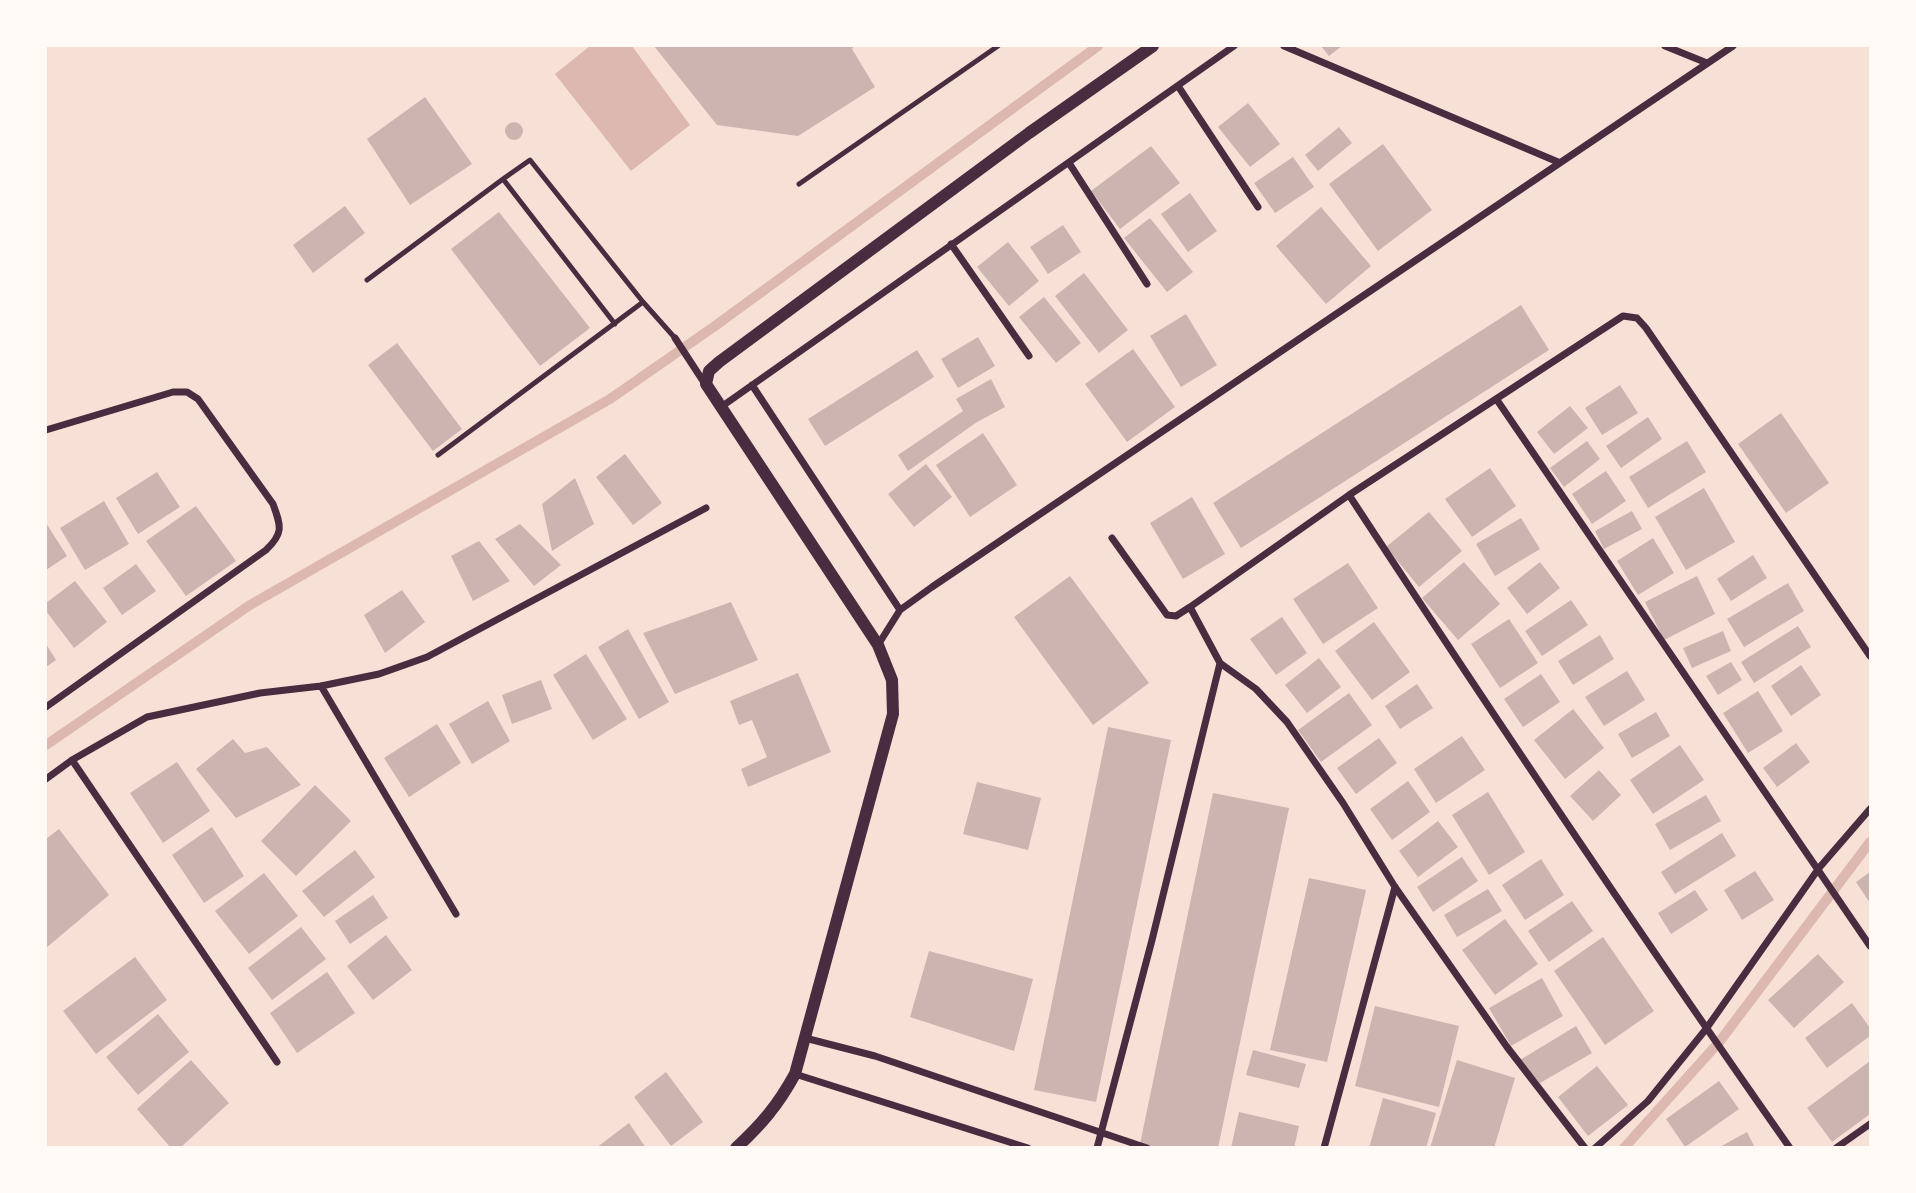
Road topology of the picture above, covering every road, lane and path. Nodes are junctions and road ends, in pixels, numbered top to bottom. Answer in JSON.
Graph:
{"nodes":[{"id":1,"x":998,"y":46,"type":"edge"},
{"id":2,"x":1153,"y":46,"type":"edge"},
{"id":3,"x":1234,"y":46,"type":"edge"},
{"id":4,"x":1284,"y":46,"type":"edge"},
{"id":5,"x":1665,"y":46,"type":"edge"},
{"id":6,"x":1733,"y":46,"type":"edge"},
{"id":7,"x":1707,"y":63,"type":"junction"},
{"id":8,"x":1178,"y":86,"type":"junction"},
{"id":9,"x":1558,"y":162,"type":"junction"},
{"id":10,"x":1069,"y":163,"type":"junction"},
{"id":11,"x":503,"y":179,"type":"junction"},
{"id":12,"x":799,"y":184,"type":"dead end"},
{"id":13,"x":1258,"y":207,"type":"dead end"},
{"id":14,"x":951,"y":244,"type":"junction"},
{"id":15,"x":367,"y":280,"type":"dead end"},
{"id":16,"x":1147,"y":284,"type":"dead end"},
{"id":17,"x":643,"y":302,"type":"junction"},
{"id":18,"x":615,"y":324,"type":"junction"},
{"id":19,"x":675,"y":338,"type":"joint"},
{"id":20,"x":1028,"y":356,"type":"dead end"},
{"id":21,"x":706,"y":384,"type":"junction"},
{"id":22,"x":752,"y":385,"type":"junction"},
{"id":23,"x":1497,"y":400,"type":"junction"},
{"id":24,"x":721,"y":407,"type":"junction"},
{"id":25,"x":46,"y":430,"type":"edge"},
{"id":26,"x":438,"y":455,"type":"dead end"},
{"id":27,"x":1349,"y":495,"type":"junction"},
{"id":28,"x":706,"y":508,"type":"dead end"},
{"id":29,"x":1112,"y":538,"type":"dead end"},
{"id":30,"x":1190,"y":607,"type":"junction"},
{"id":31,"x":900,"y":610,"type":"junction"},
{"id":32,"x":878,"y":645,"type":"junction"},
{"id":33,"x":1871,"y":656,"type":"edge"},
{"id":34,"x":1220,"y":663,"type":"junction"},
{"id":35,"x":321,"y":686,"type":"junction"},
{"id":36,"x":46,"y":707,"type":"edge"},
{"id":37,"x":72,"y":761,"type":"junction"},
{"id":38,"x":46,"y":779,"type":"edge"},
{"id":39,"x":1871,"y":809,"type":"edge"},
{"id":40,"x":1819,"y":868,"type":"junction"},
{"id":41,"x":1395,"y":887,"type":"junction"},
{"id":42,"x":456,"y":914,"type":"dead end"},
{"id":43,"x":1871,"y":946,"type":"edge"},
{"id":44,"x":1708,"y":1032,"type":"junction"},
{"id":45,"x":805,"y":1038,"type":"junction"},
{"id":46,"x":277,"y":1062,"type":"dead end"},
{"id":47,"x":795,"y":1074,"type":"junction"},
{"id":48,"x":1871,"y":1124,"type":"edge"},
{"id":49,"x":1100,"y":1132,"type":"junction"},
{"id":50,"x":736,"y":1147,"type":"edge"},
{"id":51,"x":1028,"y":1147,"type":"edge"},
{"id":52,"x":1097,"y":1147,"type":"edge"},
{"id":53,"x":1147,"y":1147,"type":"edge"},
{"id":54,"x":1324,"y":1147,"type":"edge"},
{"id":55,"x":1585,"y":1147,"type":"edge"},
{"id":56,"x":1595,"y":1147,"type":"edge"},
{"id":57,"x":1790,"y":1147,"type":"edge"},
{"id":58,"x":1836,"y":1147,"type":"edge"}],
"edges":[{"from":1,"to":12,"type":"lane"},
{"from":2,"to":21,"type":"street"},
{"from":3,"to":8,"type":"street"},
{"from":4,"to":9,"type":"street"},
{"from":5,"to":7,"type":"street"},
{"from":6,"to":7,"type":"street"},
{"from":7,"to":9,"type":"street"},
{"from":8,"to":10,"type":"street"},
{"from":8,"to":13,"type":"street"},
{"from":9,"to":31,"type":"street"},
{"from":10,"to":14,"type":"street"},
{"from":10,"to":16,"type":"street"},
{"from":11,"to":15,"type":"lane"},
{"from":11,"to":17,"type":"lane"},
{"from":11,"to":18,"type":"lane"},
{"from":14,"to":20,"type":"street"},
{"from":14,"to":22,"type":"street"},
{"from":17,"to":18,"type":"lane"},
{"from":17,"to":19,"type":"lane"},
{"from":18,"to":26,"type":"lane"},
{"from":19,"to":21,"type":"street"},
{"from":21,"to":24,"type":"street"},
{"from":22,"to":24,"type":"street"},
{"from":22,"to":31,"type":"street"},
{"from":23,"to":27,"type":"street"},
{"from":23,"to":33,"type":"street"},
{"from":23,"to":40,"type":"street"},
{"from":24,"to":32,"type":"street"},
{"from":25,"to":36,"type":"street"},
{"from":27,"to":30,"type":"street"},
{"from":27,"to":44,"type":"street"},
{"from":28,"to":35,"type":"street"},
{"from":29,"to":30,"type":"street"},
{"from":30,"to":34,"type":"street"},
{"from":31,"to":32,"type":"street"},
{"from":32,"to":45,"type":"street"},
{"from":34,"to":41,"type":"street"},
{"from":34,"to":49,"type":"street"},
{"from":35,"to":37,"type":"street"},
{"from":35,"to":42,"type":"street"},
{"from":37,"to":38,"type":"street"},
{"from":37,"to":46,"type":"street"},
{"from":39,"to":40,"type":"street"},
{"from":40,"to":43,"type":"street"},
{"from":40,"to":44,"type":"street"},
{"from":41,"to":54,"type":"street"},
{"from":41,"to":55,"type":"street"},
{"from":44,"to":56,"type":"street"},
{"from":44,"to":57,"type":"street"},
{"from":45,"to":47,"type":"street"},
{"from":45,"to":49,"type":"street"},
{"from":47,"to":50,"type":"street"},
{"from":47,"to":51,"type":"street"},
{"from":48,"to":58,"type":"street"},
{"from":49,"to":52,"type":"street"},
{"from":49,"to":53,"type":"street"}]}
